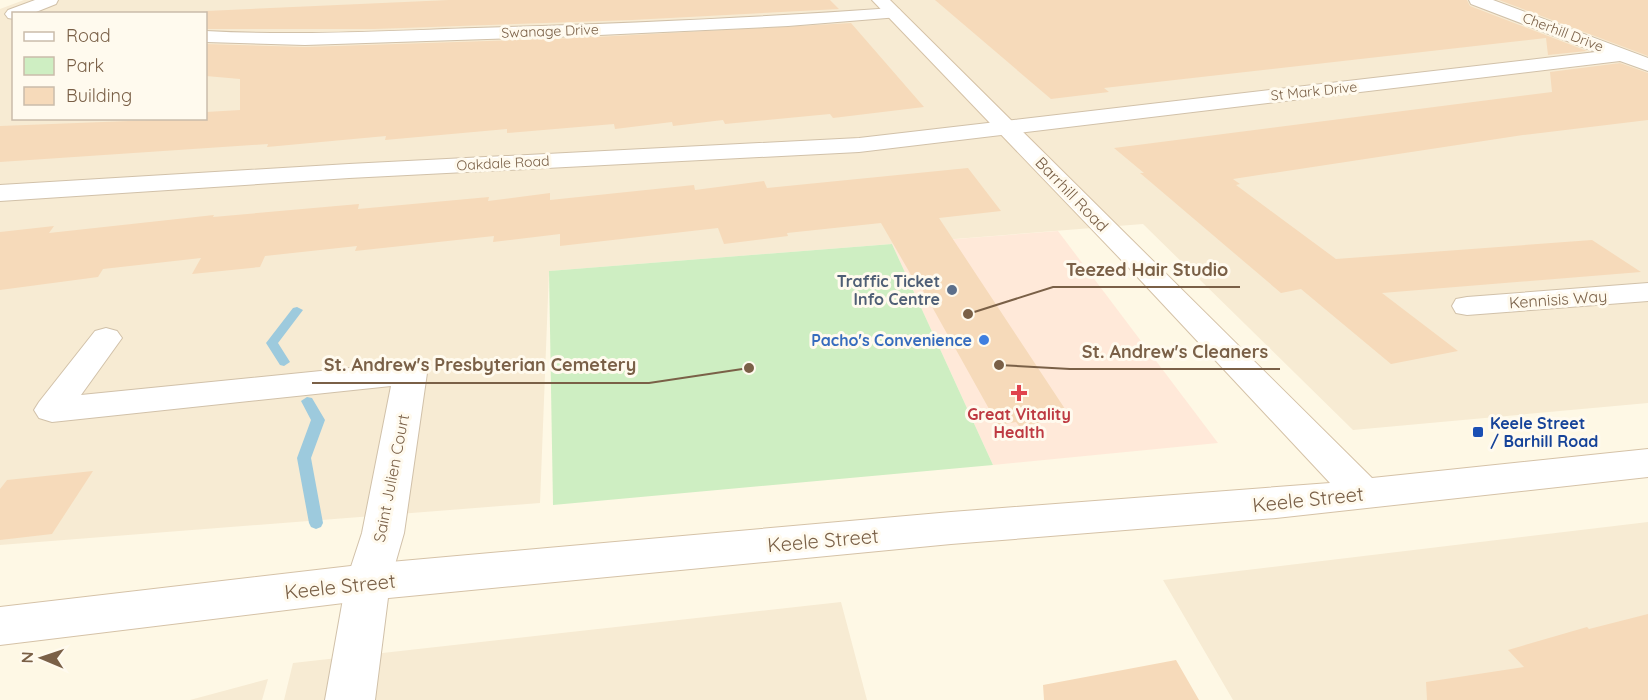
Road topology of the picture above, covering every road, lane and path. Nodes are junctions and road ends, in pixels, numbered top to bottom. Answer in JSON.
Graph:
{"nodes":[{"id":1,"x":50,"y":0,"type":"edge"},
{"id":2,"x":1477,"y":0,"type":"edge"},
{"id":3,"x":886,"y":7,"type":"edge"},
{"id":4,"x":19,"y":12,"type":"edge"},
{"id":5,"x":207,"y":37,"type":"edge"},
{"id":6,"x":1621,"y":55,"type":"junction"},
{"id":7,"x":1648,"y":65,"type":"edge"},
{"id":8,"x":1006,"y":126,"type":"junction"},
{"id":9,"x":0,"y":193,"type":"edge"},
{"id":10,"x":1648,"y":292,"type":"edge"},
{"id":11,"x":1467,"y":306,"type":"dead end"},
{"id":12,"x":106,"y":338,"type":"dead end"},
{"id":13,"x":1648,"y":464,"type":"edge"},
{"id":14,"x":1363,"y":493,"type":"junction"},
{"id":15,"x":368,"y":582,"type":"junction"},
{"id":16,"x":0,"y":626,"type":"edge"},
{"id":17,"x":350,"y":700,"type":"edge"}],
"edges":[{"from":1,"to":4,"type":"street"},
{"from":2,"to":6,"type":"street","name":"Cherhill Drive"},
{"from":3,"to":5,"type":"street","name":"Swanage Drive"},
{"from":3,"to":8,"type":"street","name":"Barrhill Road"},
{"from":6,"to":7,"type":"street","name":"Cherhill Drive"},
{"from":6,"to":8,"type":"street","name":"St Mark Drive"},
{"from":8,"to":9,"type":"street","name":"Oakdale Road"},
{"from":8,"to":14,"type":"street","name":"Barrhill Road"},
{"from":10,"to":11,"type":"street","name":"Kennisis Way"},
{"from":12,"to":15,"type":"street","name":"Saint Julien Court"},
{"from":13,"to":14,"type":"street","name":"Keele Street"},
{"from":14,"to":15,"type":"street","name":"Keele Street"},
{"from":15,"to":16,"type":"street","name":"Keele Street"},
{"from":15,"to":17,"type":"street","name":"Saint Julien Court"}]}
